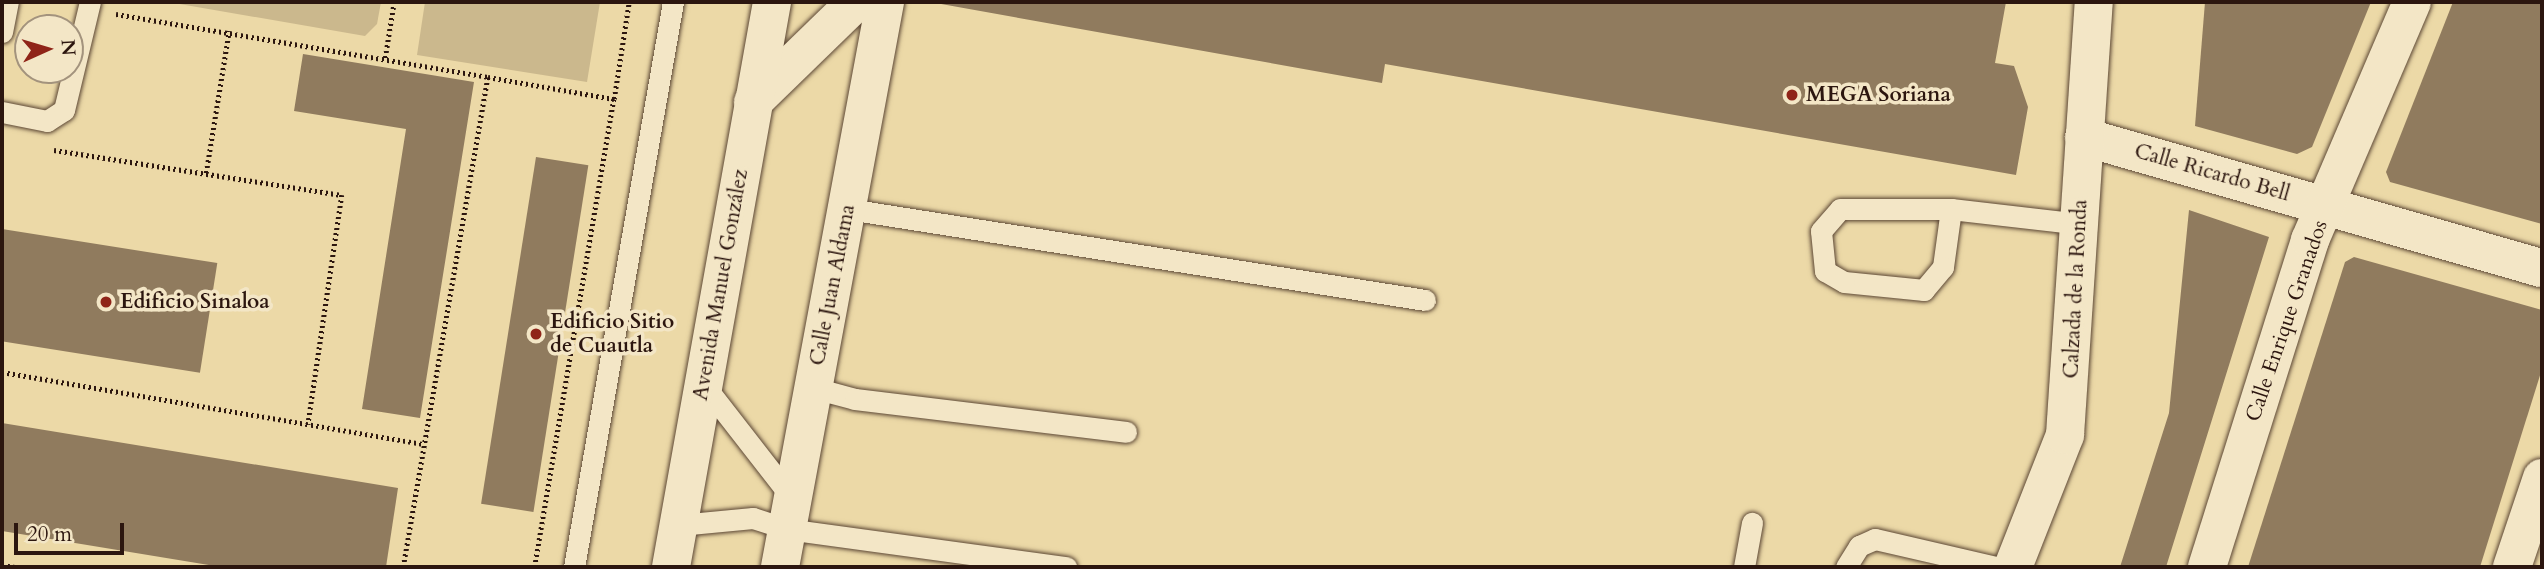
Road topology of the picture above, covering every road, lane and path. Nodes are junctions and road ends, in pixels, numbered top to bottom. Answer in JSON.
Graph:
{"nodes":[{"id":1,"x":8,"y":2,"type":"edge"},
{"id":2,"x":394,"y":2,"type":"edge"},
{"id":3,"x":629,"y":2,"type":"edge"},
{"id":4,"x":673,"y":2,"type":"edge"},
{"id":5,"x":772,"y":2,"type":"edge"},
{"id":6,"x":856,"y":2,"type":"edge"},
{"id":7,"x":885,"y":2,"type":"edge"},
{"id":8,"x":2094,"y":2,"type":"edge"},
{"id":9,"x":2412,"y":2,"type":"edge"},
{"id":10,"x":89,"y":6,"type":"edge"},
{"id":11,"x":229,"y":31,"type":"junction"},
{"id":12,"x":2,"y":32,"type":"edge"},
{"id":13,"x":385,"y":58,"type":"junction"},
{"id":14,"x":488,"y":77,"type":"junction"},
{"id":15,"x":614,"y":99,"type":"junction"},
{"id":16,"x":752,"y":102,"type":"junction"},
{"id":17,"x":2,"y":111,"type":"edge"},
{"id":18,"x":2084,"y":137,"type":"junction"},
{"id":19,"x":43,"y":148,"type":"dead end"},
{"id":20,"x":206,"y":173,"type":"junction"},
{"id":21,"x":2327,"y":206,"type":"junction"},
{"id":22,"x":848,"y":209,"type":"junction"},
{"id":23,"x":1951,"y":209,"type":"junction"},
{"id":24,"x":2080,"y":224,"type":"junction"},
{"id":25,"x":2542,"y":268,"type":"edge"},
{"id":26,"x":1425,"y":300,"type":"dead end"},
{"id":27,"x":2,"y":372,"type":"edge"},
{"id":28,"x":704,"y":385,"type":"junction"},
{"id":29,"x":814,"y":388,"type":"junction"},
{"id":30,"x":308,"y":424,"type":"junction"},
{"id":31,"x":1126,"y":432,"type":"dead end"},
{"id":32,"x":424,"y":444,"type":"junction"},
{"id":33,"x":2542,"y":478,"type":"edge"},
{"id":34,"x":790,"y":513,"type":"junction"},
{"id":35,"x":1752,"y":523,"type":"dead end"},
{"id":36,"x":679,"y":524,"type":"junction"},
{"id":37,"x":955,"y":558,"type":"edge"},
{"id":38,"x":2,"y":565,"type":"edge"},
{"id":39,"x":15,"y":567,"type":"edge"},
{"id":40,"x":403,"y":567,"type":"edge"},
{"id":41,"x":535,"y":567,"type":"edge"},
{"id":42,"x":574,"y":567,"type":"edge"},
{"id":43,"x":671,"y":567,"type":"edge"},
{"id":44,"x":780,"y":567,"type":"edge"},
{"id":45,"x":1066,"y":567,"type":"edge"},
{"id":46,"x":1744,"y":567,"type":"edge"},
{"id":47,"x":1846,"y":567,"type":"edge"},
{"id":48,"x":1996,"y":567,"type":"edge"},
{"id":49,"x":2014,"y":567,"type":"edge"},
{"id":50,"x":2207,"y":567,"type":"edge"},
{"id":51,"x":2512,"y":567,"type":"edge"}],
"edges":[{"from":1,"to":12,"type":"lane"},
{"from":2,"to":13,"type":"path"},
{"from":3,"to":15,"type":"path"},
{"from":4,"to":42,"type":"lane"},
{"from":5,"to":16,"type":"street","name":"Avenida Manuel González"},
{"from":6,"to":16,"type":"street"},
{"from":7,"to":22,"type":"street","name":"Calle Juan Aldama"},
{"from":8,"to":18,"type":"street","name":"Calzada de la Ronda"},
{"from":9,"to":21,"type":"street","name":"Calle Enrique Granados"},
{"from":10,"to":11,"type":"path"},
{"from":10,"to":17,"type":"lane"},
{"from":11,"to":13,"type":"path"},
{"from":11,"to":20,"type":"path"},
{"from":13,"to":14,"type":"path"},
{"from":14,"to":15,"type":"path"},
{"from":14,"to":32,"type":"path"},
{"from":15,"to":41,"type":"path"},
{"from":16,"to":28,"type":"street","name":"Avenida Manuel González"},
{"from":18,"to":21,"type":"street","name":"Calle Ricardo Bell"},
{"from":18,"to":24,"type":"street","name":"Calzada de la Ronda"},
{"from":19,"to":20,"type":"path"},
{"from":20,"to":30,"type":"path"},
{"from":21,"to":25,"type":"street","name":"Calle Ricardo Bell"},
{"from":21,"to":50,"type":"street","name":"Calle Enrique Granados"},
{"from":22,"to":26,"type":"lane"},
{"from":22,"to":29,"type":"street","name":"Calle Juan Aldama"},
{"from":23,"to":23,"type":"lane"},
{"from":23,"to":24,"type":"lane"},
{"from":24,"to":49,"type":"street","name":"Calzada de la Ronda"},
{"from":27,"to":30,"type":"path"},
{"from":28,"to":34,"type":"lane"},
{"from":28,"to":36,"type":"street","name":"Avenida Manuel González"},
{"from":29,"to":31,"type":"lane"},
{"from":29,"to":34,"type":"street","name":"Calle Juan Aldama"},
{"from":30,"to":32,"type":"path"},
{"from":32,"to":40,"type":"path"},
{"from":33,"to":51,"type":"street"},
{"from":34,"to":36,"type":"lane"},
{"from":34,"to":37,"type":"lane"},
{"from":34,"to":44,"type":"street","name":"Calle Juan Aldama"},
{"from":35,"to":46,"type":"lane"},
{"from":36,"to":43,"type":"street","name":"Avenida Manuel González"},
{"from":37,"to":45,"type":"lane"},
{"from":38,"to":39,"type":"path"},
{"from":47,"to":48,"type":"lane"}]}
